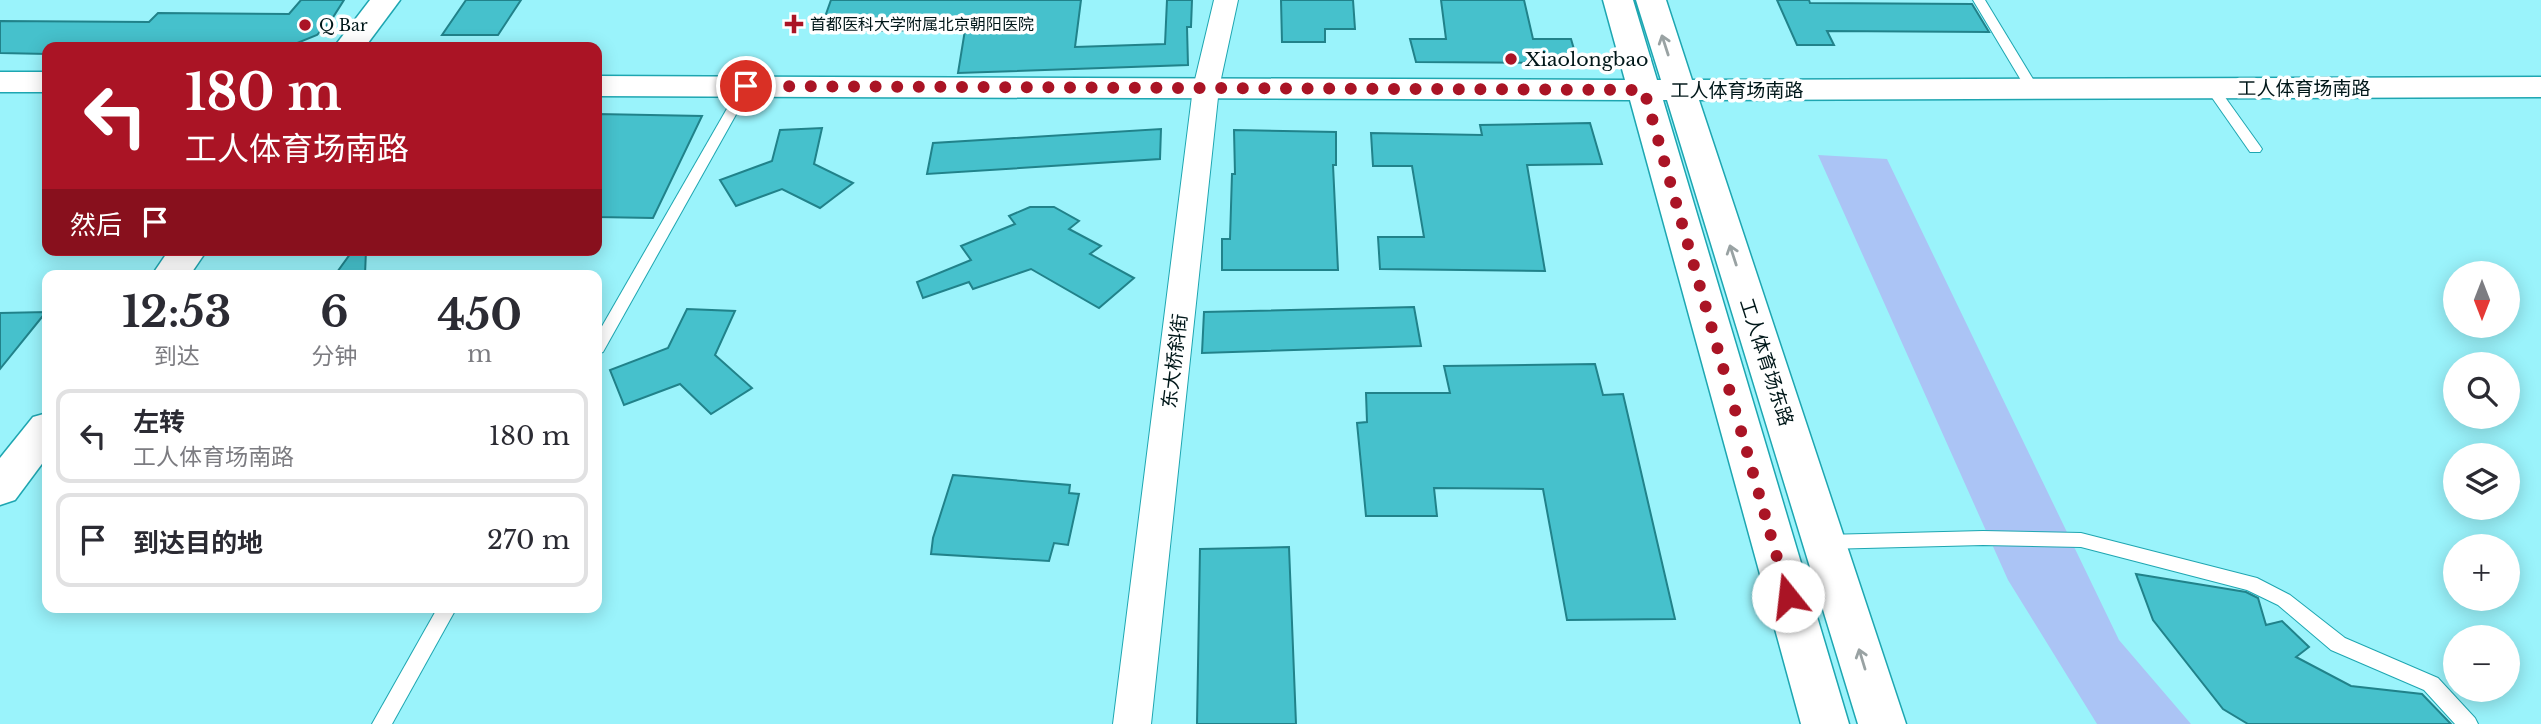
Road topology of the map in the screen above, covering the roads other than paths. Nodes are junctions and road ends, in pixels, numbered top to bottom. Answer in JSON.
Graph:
{"nodes":[{"id":1,"x":385,"y":0,"type":"edge"},
{"id":2,"x":1226,"y":0,"type":"edge"},
{"id":3,"x":1618,"y":0,"type":"edge"},
{"id":4,"x":1651,"y":0,"type":"edge"},
{"id":5,"x":1979,"y":0,"type":"edge"},
{"id":6,"x":353,"y":42,"type":"edge"},
{"id":7,"x":0,"y":82,"type":"edge"},
{"id":8,"x":42,"y":82,"type":"edge"},
{"id":9,"x":602,"y":86,"type":"edge"},
{"id":10,"x":746,"y":86,"type":"junction"},
{"id":11,"x":2541,"y":87,"type":"edge"},
{"id":12,"x":1206,"y":88,"type":"junction"},
{"id":13,"x":2033,"y":89,"type":"junction"},
{"id":14,"x":2212,"y":89,"type":"junction"},
{"id":15,"x":1662,"y":90,"type":"junction"},
{"id":16,"x":2255,"y":149,"type":"dead end"},
{"id":17,"x":184,"y":256,"type":"edge"},
{"id":18,"x":174,"y":270,"type":"edge"},
{"id":19,"x":602,"y":339,"type":"edge"},
{"id":20,"x":42,"y":434,"type":"edge"},
{"id":21,"x":0,"y":488,"type":"edge"},
{"id":22,"x":1825,"y":542,"type":"junction"},
{"id":23,"x":446,"y":613,"type":"edge"},
{"id":24,"x":382,"y":724,"type":"edge"},
{"id":25,"x":1132,"y":724,"type":"edge"},
{"id":26,"x":1825,"y":724,"type":"edge"},
{"id":27,"x":1882,"y":724,"type":"edge"},
{"id":28,"x":2468,"y":724,"type":"edge"}],
"edges":[{"from":1,"to":6,"type":"street"},
{"from":2,"to":12,"type":"street","name":"东大桥斜街"},
{"from":3,"to":15,"type":"street","name":"工人体育场东路"},
{"from":15,"to":4,"type":"street","name":"工人体育场东路","one_way":true},
{"from":5,"to":13,"type":"lane"},
{"from":7,"to":8,"type":"street"},
{"from":9,"to":10,"type":"street","name":"工人体育场南路"},
{"from":10,"to":12,"type":"street","name":"工人体育场南路"},
{"from":10,"to":19,"type":"lane"},
{"from":11,"to":14,"type":"street","name":"工人体育场南路"},
{"from":12,"to":15,"type":"street","name":"工人体育场南路"},
{"from":12,"to":25,"type":"street","name":"东大桥斜街"},
{"from":13,"to":14,"type":"street","name":"工人体育场南路"},
{"from":13,"to":15,"type":"street","name":"工人体育场南路"},
{"from":14,"to":16,"type":"lane"},
{"from":22,"to":15,"type":"street","name":"工人体育场东路","one_way":true},
{"from":15,"to":26,"type":"street","name":"工人体育场东路"},
{"from":17,"to":18,"type":"street"},
{"from":20,"to":21,"type":"street"},
{"from":27,"to":22,"type":"street","name":"工人体育场东路","one_way":true},
{"from":22,"to":28,"type":"lane"},
{"from":23,"to":24,"type":"lane"}]}
